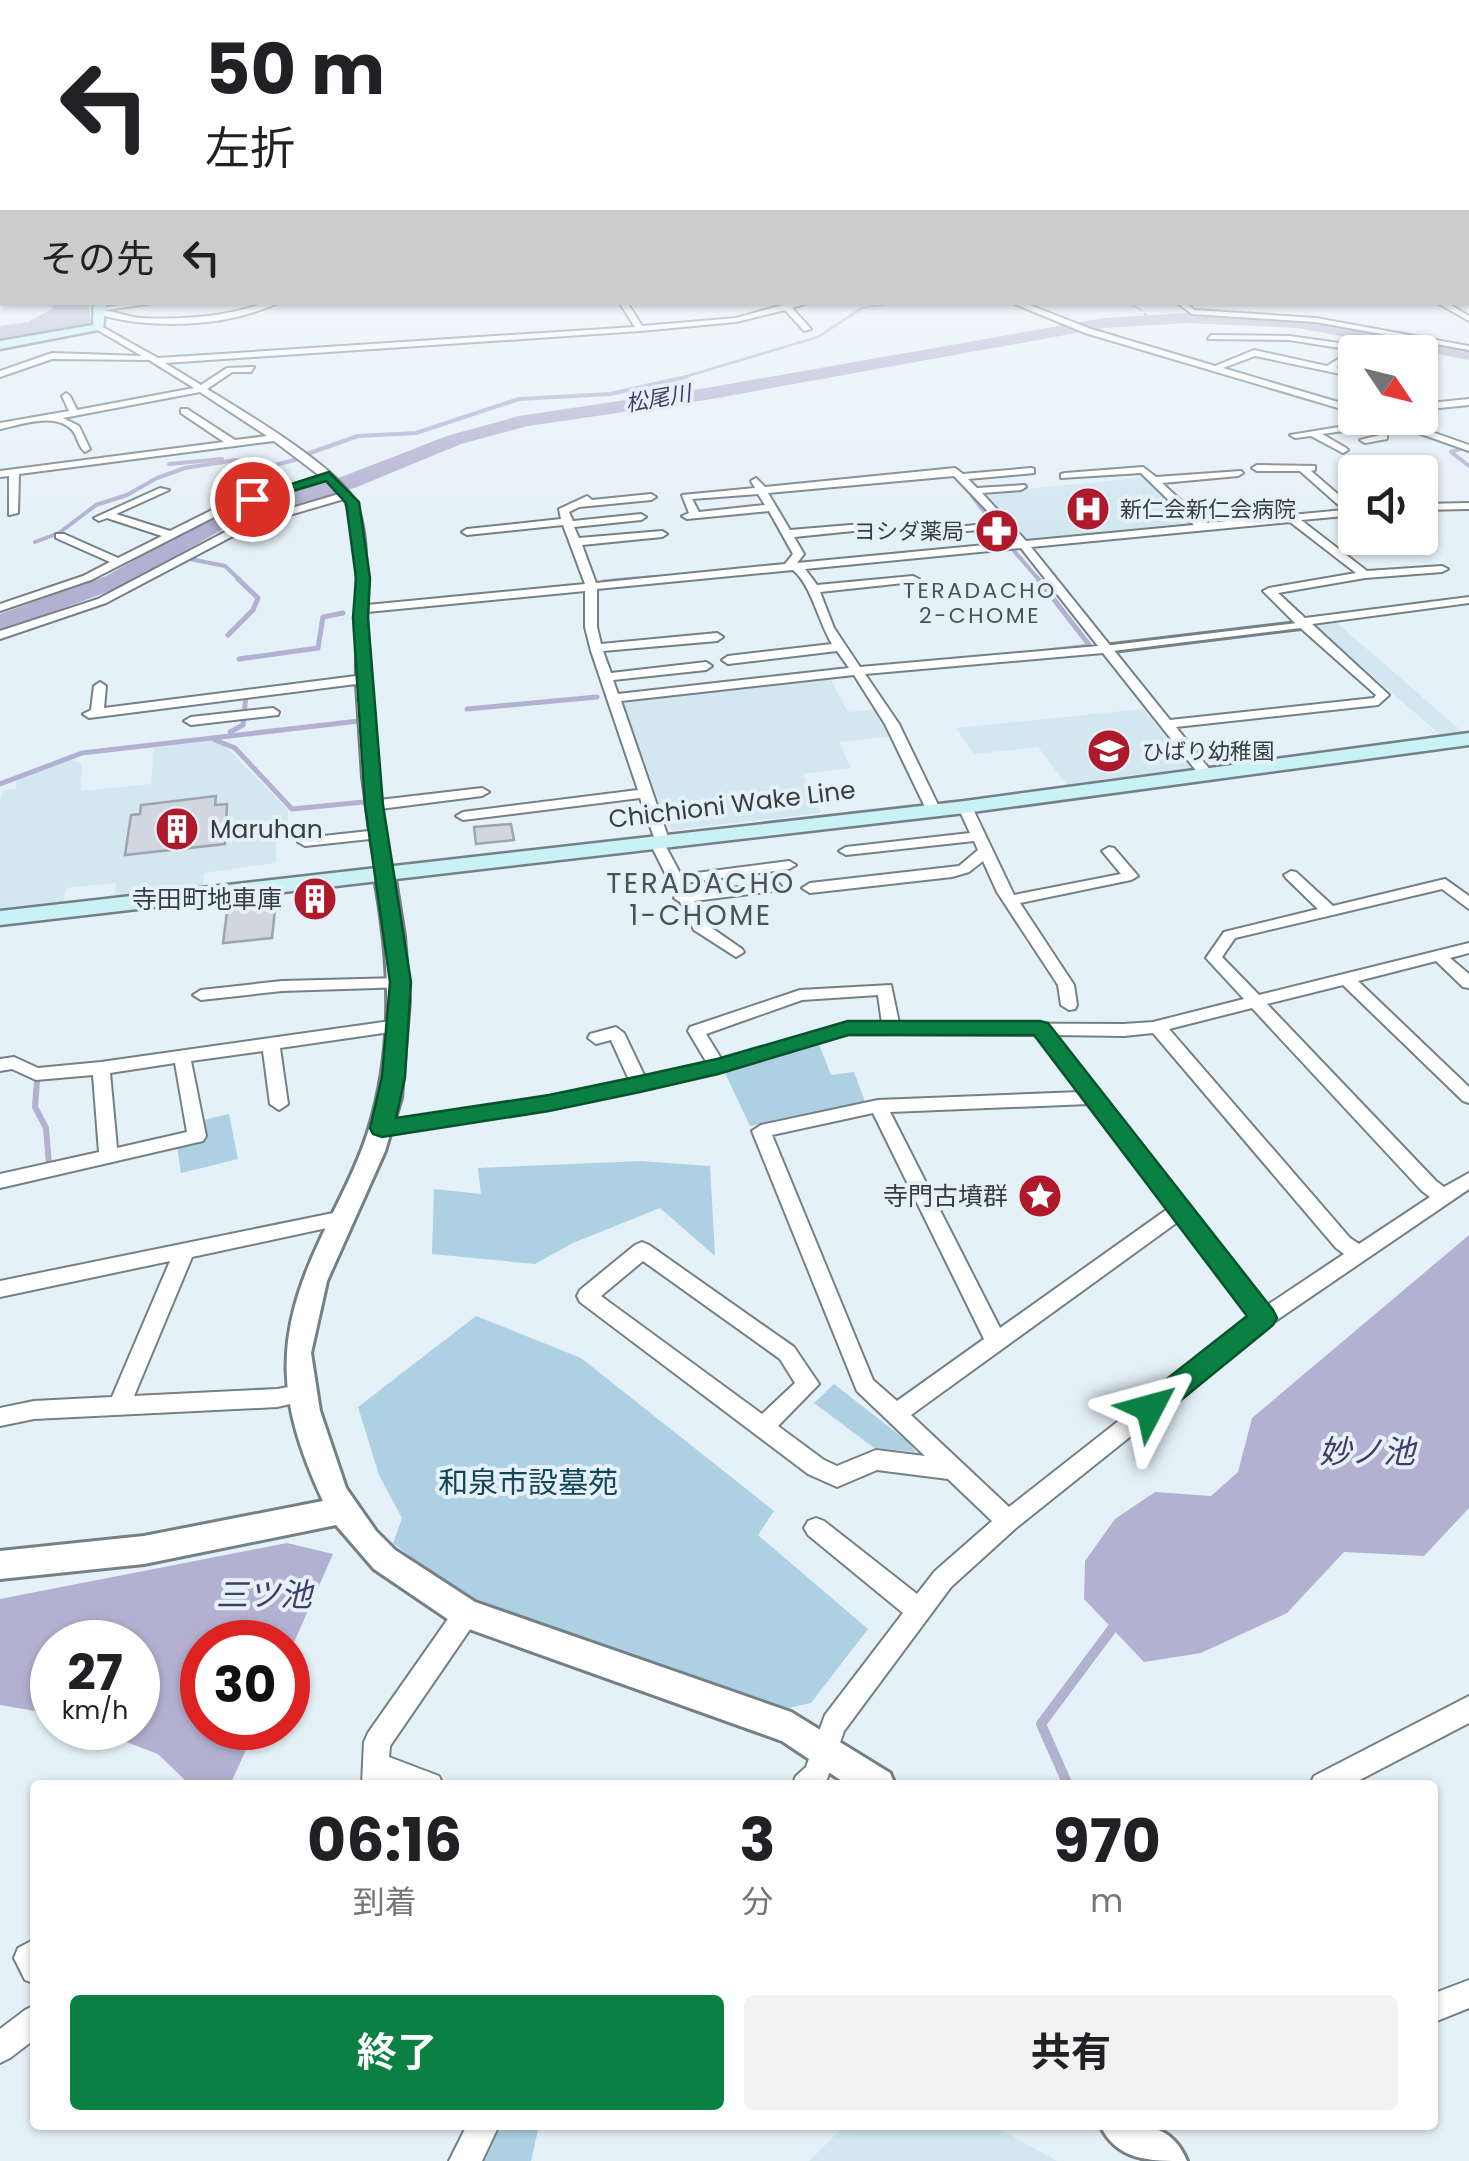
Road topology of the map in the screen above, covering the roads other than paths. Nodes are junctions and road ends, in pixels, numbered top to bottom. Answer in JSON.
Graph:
{"nodes":[{"id":1,"x":65,"y":324,"type":"edge"},
{"id":2,"x":111,"y":324,"type":"edge"},
{"id":3,"x":637,"y":324,"type":"edge"},
{"id":4,"x":695,"y":324,"type":"edge"},
{"id":5,"x":1067,"y":324,"type":"edge"},
{"id":6,"x":1351,"y":324,"type":"edge"},
{"id":7,"x":640,"y":329,"type":"junction"},
{"id":8,"x":0,"y":345,"type":"edge"},
{"id":9,"x":1469,"y":348,"type":"edge"},
{"id":10,"x":299,"y":354,"type":"junction"},
{"id":11,"x":153,"y":360,"type":"junction"},
{"id":12,"x":1236,"y":360,"type":"junction"},
{"id":13,"x":1316,"y":366,"type":"junction"},
{"id":14,"x":1329,"y":368,"type":"junction"},
{"id":15,"x":1214,"y":369,"type":"junction"},
{"id":16,"x":1338,"y":371,"type":"edge"},
{"id":17,"x":1302,"y":372,"type":"dead end"},
{"id":18,"x":0,"y":374,"type":"edge"},
{"id":19,"x":199,"y":390,"type":"junction"},
{"id":20,"x":66,"y":396,"type":"dead end"},
{"id":21,"x":214,"y":400,"type":"junction"},
{"id":22,"x":1338,"y":405,"type":"edge"},
{"id":23,"x":1338,"y":411,"type":"edge"},
{"id":24,"x":1329,"y":412,"type":"dead end"},
{"id":25,"x":75,"y":415,"type":"junction"},
{"id":26,"x":56,"y":418,"type":"junction"},
{"id":27,"x":0,"y":426,"type":"edge"},
{"id":28,"x":1338,"y":429,"type":"edge"},
{"id":29,"x":1313,"y":433,"type":"junction"},
{"id":30,"x":1295,"y":435,"type":"dead end"},
{"id":31,"x":1356,"y":435,"type":"edge"},
{"id":32,"x":1433,"y":435,"type":"edge"},
{"id":33,"x":1384,"y":437,"type":"dead end"},
{"id":34,"x":274,"y":438,"type":"junction"},
{"id":35,"x":234,"y":444,"type":"junction"},
{"id":36,"x":1469,"y":448,"type":"edge"},
{"id":37,"x":85,"y":449,"type":"dead end"},
{"id":38,"x":1343,"y":450,"type":"dead end"},
{"id":39,"x":1257,"y":468,"type":"dead end"},
{"id":40,"x":1031,"y":471,"type":"dead end"},
{"id":41,"x":1238,"y":473,"type":"dead end"},
{"id":42,"x":0,"y":474,"type":"edge"},
{"id":43,"x":14,"y":474,"type":"junction"},
{"id":44,"x":956,"y":474,"type":"junction"},
{"id":45,"x":1065,"y":476,"type":"dead end"},
{"id":46,"x":330,"y":477,"type":"junction"},
{"id":47,"x":1157,"y":480,"type":"junction"},
{"id":48,"x":759,"y":486,"type":"junction"},
{"id":49,"x":1021,"y":487,"type":"dead end"},
{"id":50,"x":164,"y":490,"type":"dead end"},
{"id":51,"x":976,"y":491,"type":"junction"},
{"id":52,"x":347,"y":494,"type":"junction"},
{"id":53,"x":1338,"y":495,"type":"edge"},
{"id":54,"x":651,"y":497,"type":"dead end"},
{"id":55,"x":9,"y":506,"type":"edge"},
{"id":56,"x":1469,"y":506,"type":"edge"},
{"id":57,"x":1438,"y":507,"type":"edge"},
{"id":58,"x":771,"y":508,"type":"junction"},
{"id":59,"x":1338,"y":514,"type":"edge"},
{"id":60,"x":840,"y":516,"type":"dead end"},
{"id":61,"x":640,"y":517,"type":"dead end"},
{"id":62,"x":1294,"y":520,"type":"junction"},
{"id":63,"x":569,"y":523,"type":"junction"},
{"id":64,"x":1002,"y":526,"type":"junction"},
{"id":65,"x":862,"y":527,"type":"dead end"},
{"id":66,"x":848,"y":528,"type":"junction"},
{"id":67,"x":1204,"y":528,"type":"junction"},
{"id":68,"x":77,"y":532,"type":"dead end"},
{"id":69,"x":467,"y":532,"type":"dead end"},
{"id":70,"x":932,"y":532,"type":"dead end"},
{"id":71,"x":168,"y":534,"type":"junction"},
{"id":72,"x":662,"y":534,"type":"dead end"},
{"id":73,"x":787,"y":534,"type":"junction"},
{"id":74,"x":576,"y":542,"type":"junction"},
{"id":75,"x":1020,"y":545,"type":"junction"},
{"id":76,"x":119,"y":562,"type":"junction"},
{"id":77,"x":796,"y":566,"type":"junction"},
{"id":78,"x":1442,"y":569,"type":"dead end"},
{"id":79,"x":1365,"y":575,"type":"junction"},
{"id":80,"x":914,"y":579,"type":"dead end"},
{"id":81,"x":590,"y":586,"type":"junction"},
{"id":82,"x":814,"y":590,"type":"junction"},
{"id":83,"x":1469,"y":600,"type":"edge"},
{"id":84,"x":0,"y":608,"type":"edge"},
{"id":85,"x":360,"y":609,"type":"junction"},
{"id":86,"x":1303,"y":624,"type":"junction"},
{"id":87,"x":0,"y":635,"type":"edge"},
{"id":88,"x":718,"y":637,"type":"dead end"},
{"id":89,"x":839,"y":646,"type":"junction"},
{"id":90,"x":597,"y":648,"type":"junction"},
{"id":91,"x":1104,"y":649,"type":"junction"},
{"id":92,"x":728,"y":660,"type":"dead end"},
{"id":93,"x":706,"y":666,"type":"dead end"},
{"id":94,"x":854,"y":672,"type":"junction"},
{"id":95,"x":606,"y":677,"type":"junction"},
{"id":96,"x":365,"y":679,"type":"junction"},
{"id":97,"x":100,"y":686,"type":"dead end"},
{"id":98,"x":271,"y":690,"type":"junction"},
{"id":99,"x":612,"y":698,"type":"junction"},
{"id":100,"x":200,"y":723,"type":"dead end"},
{"id":101,"x":1166,"y":724,"type":"junction"},
{"id":102,"x":1469,"y":738,"type":"edge"},
{"id":103,"x":1207,"y":775,"type":"junction"},
{"id":104,"x":482,"y":792,"type":"dead end"},
{"id":105,"x":645,"y":793,"type":"junction"},
{"id":106,"x":374,"y":805,"type":"junction"},
{"id":107,"x":966,"y":806,"type":"junction"},
{"id":108,"x":933,"y":810,"type":"junction"},
{"id":109,"x":463,"y":816,"type":"dead end"},
{"id":110,"x":378,"y":834,"type":"junction"},
{"id":111,"x":978,"y":836,"type":"junction"},
{"id":112,"x":662,"y":840,"type":"junction"},
{"id":113,"x":305,"y":842,"type":"dead end"},
{"id":114,"x":1109,"y":851,"type":"dead end"},
{"id":115,"x":984,"y":853,"type":"junction"},
{"id":116,"x":789,"y":865,"type":"dead end"},
{"id":117,"x":384,"y":872,"type":"junction"},
{"id":118,"x":1290,"y":875,"type":"dead end"},
{"id":119,"x":674,"y":880,"type":"junction"},
{"id":120,"x":876,"y":882,"type":"junction"},
{"id":121,"x":773,"y":886,"type":"dead end"},
{"id":122,"x":810,"y":888,"type":"dead end"},
{"id":123,"x":682,"y":898,"type":"junction"},
{"id":124,"x":1010,"y":900,"type":"junction"},
{"id":125,"x":1469,"y":904,"type":"edge"},
{"id":126,"x":1330,"y":912,"type":"junction"},
{"id":127,"x":0,"y":918,"type":"edge"},
{"id":128,"x":1469,"y":948,"type":"edge"},
{"id":129,"x":736,"y":952,"type":"dead end"},
{"id":130,"x":1438,"y":955,"type":"junction"},
{"id":131,"x":1346,"y":979,"type":"junction"},
{"id":132,"x":400,"y":982,"type":"junction"},
{"id":133,"x":1469,"y":983,"type":"edge"},
{"id":134,"x":201,"y":995,"type":"dead end"},
{"id":135,"x":1253,"y":1001,"type":"junction"},
{"id":136,"x":1069,"y":1005,"type":"dead end"},
{"id":137,"x":398,"y":1026,"type":"junction"},
{"id":138,"x":891,"y":1026,"type":"junction"},
{"id":139,"x":1158,"y":1026,"type":"junction"},
{"id":140,"x":1040,"y":1028,"type":"junction"},
{"id":141,"x":596,"y":1038,"type":"dead end"},
{"id":142,"x":271,"y":1046,"type":"junction"},
{"id":143,"x":182,"y":1057,"type":"junction"},
{"id":144,"x":0,"y":1065,"type":"edge"},
{"id":145,"x":718,"y":1067,"type":"junction"},
{"id":146,"x":101,"y":1068,"type":"junction"},
{"id":147,"x":640,"y":1084,"type":"junction"},
{"id":148,"x":1469,"y":1097,"type":"edge"},
{"id":149,"x":1094,"y":1098,"type":"junction"},
{"id":150,"x":279,"y":1104,"type":"dead end"},
{"id":151,"x":878,"y":1106,"type":"junction"},
{"id":152,"x":382,"y":1128,"type":"junction"},
{"id":153,"x":109,"y":1158,"type":"junction"},
{"id":154,"x":1469,"y":1180,"type":"edge"},
{"id":155,"x":0,"y":1181,"type":"edge"},
{"id":156,"x":1444,"y":1197,"type":"junction"},
{"id":157,"x":1179,"y":1211,"type":"junction"},
{"id":158,"x":343,"y":1218,"type":"junction"},
{"id":159,"x":185,"y":1249,"type":"junction"},
{"id":160,"x":1358,"y":1254,"type":"junction"},
{"id":161,"x":0,"y":1289,"type":"edge"},
{"id":162,"x":1264,"y":1318,"type":"junction"},
{"id":163,"x":996,"y":1342,"type":"junction"},
{"id":164,"x":300,"y":1394,"type":"junction"},
{"id":165,"x":119,"y":1406,"type":"junction"},
{"id":166,"x":897,"y":1413,"type":"junction"},
{"id":167,"x":0,"y":1416,"type":"edge"},
{"id":168,"x":762,"y":1428,"type":"junction"},
{"id":169,"x":957,"y":1470,"type":"junction"},
{"id":170,"x":340,"y":1511,"type":"junction"},
{"id":171,"x":1008,"y":1521,"type":"junction"},
{"id":172,"x":816,"y":1528,"type":"dead end"},
{"id":173,"x":0,"y":1565,"type":"edge"},
{"id":174,"x":919,"y":1611,"type":"junction"},
{"id":175,"x":466,"y":1614,"type":"junction"},
{"id":176,"x":1469,"y":1710,"type":"edge"},
{"id":177,"x":823,"y":1746,"type":"junction"},
{"id":178,"x":375,"y":1775,"type":"edge"},
{"id":179,"x":402,"y":1780,"type":"edge"},
{"id":180,"x":812,"y":1780,"type":"edge"},
{"id":181,"x":871,"y":1780,"type":"edge"},
{"id":182,"x":1333,"y":1780,"type":"edge"},
{"id":183,"x":1469,"y":1994,"type":"edge"},
{"id":184,"x":1438,"y":2007,"type":"edge"},
{"id":185,"x":30,"y":2024,"type":"edge"},
{"id":186,"x":0,"y":2048,"type":"edge"},
{"id":187,"x":481,"y":2130,"type":"edge"},
{"id":188,"x":1127,"y":2130,"type":"edge"},
{"id":189,"x":465,"y":2161,"type":"edge"},
{"id":190,"x":1167,"y":2161,"type":"edge"}],
"edges":[{"from":1,"to":8,"type":"main road"},
{"from":2,"to":11,"type":"street"},
{"from":3,"to":7,"type":"street"},
{"from":4,"to":7,"type":"street"},
{"from":5,"to":15,"type":"street"},
{"from":6,"to":9,"type":"street"},
{"from":7,"to":10,"type":"street"},
{"from":10,"to":11,"type":"street"},
{"from":10,"to":19,"type":"street"},
{"from":11,"to":18,"type":"street"},
{"from":11,"to":19,"type":"street"},
{"from":12,"to":13,"type":"street"},
{"from":12,"to":14,"type":"street"},
{"from":12,"to":15,"type":"street"},
{"from":13,"to":14,"type":"street"},
{"from":13,"to":17,"type":"street"},
{"from":14,"to":16,"type":"street"},
{"from":15,"to":22,"type":"street"},
{"from":19,"to":21,"type":"street"},
{"from":19,"to":25,"type":"street"},
{"from":20,"to":25,"type":"street"},
{"from":21,"to":34,"type":"street"},
{"from":21,"to":35,"type":"street"},
{"from":23,"to":24,"type":"street"},
{"from":25,"to":26,"type":"street"},
{"from":26,"to":27,"type":"street"},
{"from":26,"to":37,"type":"street"},
{"from":28,"to":29,"type":"street"},
{"from":29,"to":30,"type":"street"},
{"from":29,"to":38,"type":"street"},
{"from":31,"to":33,"type":"street"},
{"from":32,"to":36,"type":"street"},
{"from":34,"to":35,"type":"street"},
{"from":34,"to":46,"type":"street"},
{"from":35,"to":43,"type":"street"},
{"from":39,"to":53,"type":"street"},
{"from":40,"to":44,"type":"street"},
{"from":41,"to":47,"type":"street"},
{"from":42,"to":43,"type":"street"},
{"from":43,"to":55,"type":"street"},
{"from":44,"to":48,"type":"street"},
{"from":44,"to":51,"type":"street"},
{"from":45,"to":47,"type":"street"},
{"from":46,"to":52,"type":"street"},
{"from":46,"to":71,"type":"street"},
{"from":47,"to":67,"type":"street"},
{"from":48,"to":58,"type":"street"},
{"from":48,"to":58,"type":"street"},
{"from":49,"to":51,"type":"street"},
{"from":50,"to":71,"type":"street"},
{"from":51,"to":64,"type":"street"},
{"from":52,"to":85,"type":"street"},
{"from":52,"to":87,"type":"street"},
{"from":54,"to":63,"type":"street"},
{"from":56,"to":57,"type":"street"},
{"from":58,"to":73,"type":"street"},
{"from":59,"to":62,"type":"street"},
{"from":60,"to":66,"type":"street"},
{"from":61,"to":63,"type":"street"},
{"from":62,"to":67,"type":"street"},
{"from":62,"to":79,"type":"street"},
{"from":63,"to":69,"type":"street"},
{"from":63,"to":74,"type":"street"},
{"from":64,"to":70,"type":"street"},
{"from":64,"to":75,"type":"street"},
{"from":65,"to":66,"type":"street"},
{"from":66,"to":73,"type":"street"},
{"from":67,"to":75,"type":"street"},
{"from":68,"to":76,"type":"street"},
{"from":71,"to":76,"type":"street"},
{"from":72,"to":74,"type":"street"},
{"from":73,"to":77,"type":"street"},
{"from":74,"to":81,"type":"street"},
{"from":75,"to":77,"type":"street"},
{"from":75,"to":91,"type":"street"},
{"from":76,"to":84,"type":"street"},
{"from":77,"to":81,"type":"street"},
{"from":77,"to":82,"type":"street"},
{"from":78,"to":79,"type":"street"},
{"from":79,"to":86,"type":"street"},
{"from":80,"to":82,"type":"street"},
{"from":81,"to":85,"type":"street"},
{"from":81,"to":90,"type":"street"},
{"from":82,"to":89,"type":"street"},
{"from":83,"to":86,"type":"street"},
{"from":85,"to":96,"type":"street"},
{"from":86,"to":91,"type":"street"},
{"from":86,"to":101,"type":"street"},
{"from":88,"to":90,"type":"street"},
{"from":89,"to":92,"type":"street"},
{"from":89,"to":94,"type":"street"},
{"from":90,"to":95,"type":"street"},
{"from":91,"to":94,"type":"street"},
{"from":91,"to":101,"type":"street"},
{"from":93,"to":95,"type":"street"},
{"from":94,"to":99,"type":"street"},
{"from":94,"to":108,"type":"street"},
{"from":95,"to":99,"type":"street"},
{"from":96,"to":98,"type":"street"},
{"from":96,"to":106,"type":"street"},
{"from":97,"to":98,"type":"street"},
{"from":98,"to":100,"type":"street"},
{"from":99,"to":105,"type":"street"},
{"from":101,"to":103,"type":"street"},
{"from":102,"to":103,"type":"main road","name":"Chichioni Wake Line"},
{"from":103,"to":107,"type":"main road","name":"Chichioni Wake Line"},
{"from":104,"to":106,"type":"street"},
{"from":105,"to":109,"type":"street"},
{"from":105,"to":112,"type":"street"},
{"from":106,"to":110,"type":"street"},
{"from":107,"to":108,"type":"main road","name":"Chichioni Wake Line"},
{"from":107,"to":111,"type":"street"},
{"from":108,"to":112,"type":"main road","name":"Chichioni Wake Line"},
{"from":110,"to":113,"type":"street"},
{"from":110,"to":117,"type":"street"},
{"from":111,"to":115,"type":"street"},
{"from":111,"to":120,"type":"street"},
{"from":112,"to":117,"type":"main road","name":"Chichioni Wake Line"},
{"from":112,"to":119,"type":"street"},
{"from":114,"to":124,"type":"street"},
{"from":115,"to":120,"type":"street"},
{"from":115,"to":124,"type":"street"},
{"from":116,"to":119,"type":"street"},
{"from":117,"to":127,"type":"main road","name":"Chichioni Wake Line"},
{"from":117,"to":132,"type":"street"},
{"from":118,"to":126,"type":"street"},
{"from":119,"to":123,"type":"street"},
{"from":120,"to":122,"type":"street"},
{"from":121,"to":123,"type":"street"},
{"from":123,"to":129,"type":"street"},
{"from":124,"to":136,"type":"street"},
{"from":125,"to":126,"type":"street"},
{"from":126,"to":135,"type":"street"},
{"from":128,"to":130,"type":"street"},
{"from":130,"to":131,"type":"street"},
{"from":130,"to":133,"type":"street"},
{"from":131,"to":135,"type":"street"},
{"from":131,"to":148,"type":"street"},
{"from":132,"to":134,"type":"street"},
{"from":132,"to":137,"type":"street"},
{"from":135,"to":139,"type":"street"},
{"from":135,"to":156,"type":"street"},
{"from":137,"to":142,"type":"street"},
{"from":137,"to":152,"type":"street"},
{"from":138,"to":140,"type":"street"},
{"from":138,"to":145,"type":"street"},
{"from":138,"to":145,"type":"street"},
{"from":139,"to":140,"type":"street"},
{"from":139,"to":160,"type":"street"},
{"from":140,"to":149,"type":"street"},
{"from":141,"to":147,"type":"street"},
{"from":142,"to":143,"type":"street"},
{"from":142,"to":150,"type":"street"},
{"from":143,"to":146,"type":"street"},
{"from":143,"to":153,"type":"street"},
{"from":144,"to":146,"type":"street"},
{"from":145,"to":147,"type":"street"},
{"from":146,"to":153,"type":"street"},
{"from":147,"to":152,"type":"street"},
{"from":149,"to":151,"type":"street"},
{"from":149,"to":157,"type":"street"},
{"from":151,"to":163,"type":"street"},
{"from":151,"to":166,"type":"street"},
{"from":152,"to":158,"type":"street"},
{"from":153,"to":155,"type":"street"},
{"from":154,"to":156,"type":"street"},
{"from":156,"to":160,"type":"street"},
{"from":157,"to":162,"type":"street"},
{"from":157,"to":163,"type":"street"},
{"from":158,"to":159,"type":"street"},
{"from":158,"to":164,"type":"street"},
{"from":159,"to":161,"type":"street"},
{"from":159,"to":165,"type":"street"},
{"from":160,"to":162,"type":"street"},
{"from":162,"to":171,"type":"street"},
{"from":163,"to":166,"type":"street"},
{"from":164,"to":165,"type":"street"},
{"from":164,"to":170,"type":"street"},
{"from":165,"to":167,"type":"street"},
{"from":166,"to":169,"type":"street"},
{"from":168,"to":168,"type":"street"},
{"from":168,"to":169,"type":"street"},
{"from":169,"to":171,"type":"street"},
{"from":170,"to":173,"type":"street"},
{"from":170,"to":175,"type":"street"},
{"from":171,"to":174,"type":"street"},
{"from":172,"to":174,"type":"street"},
{"from":174,"to":177,"type":"street"},
{"from":175,"to":177,"type":"street"},
{"from":175,"to":178,"type":"street"},
{"from":176,"to":182,"type":"street"},
{"from":177,"to":180,"type":"street"},
{"from":177,"to":181,"type":"street"},
{"from":178,"to":179,"type":"street"},
{"from":183,"to":184,"type":"street"},
{"from":185,"to":186,"type":"street"},
{"from":187,"to":189,"type":"street"},
{"from":188,"to":190,"type":"street"}]}
